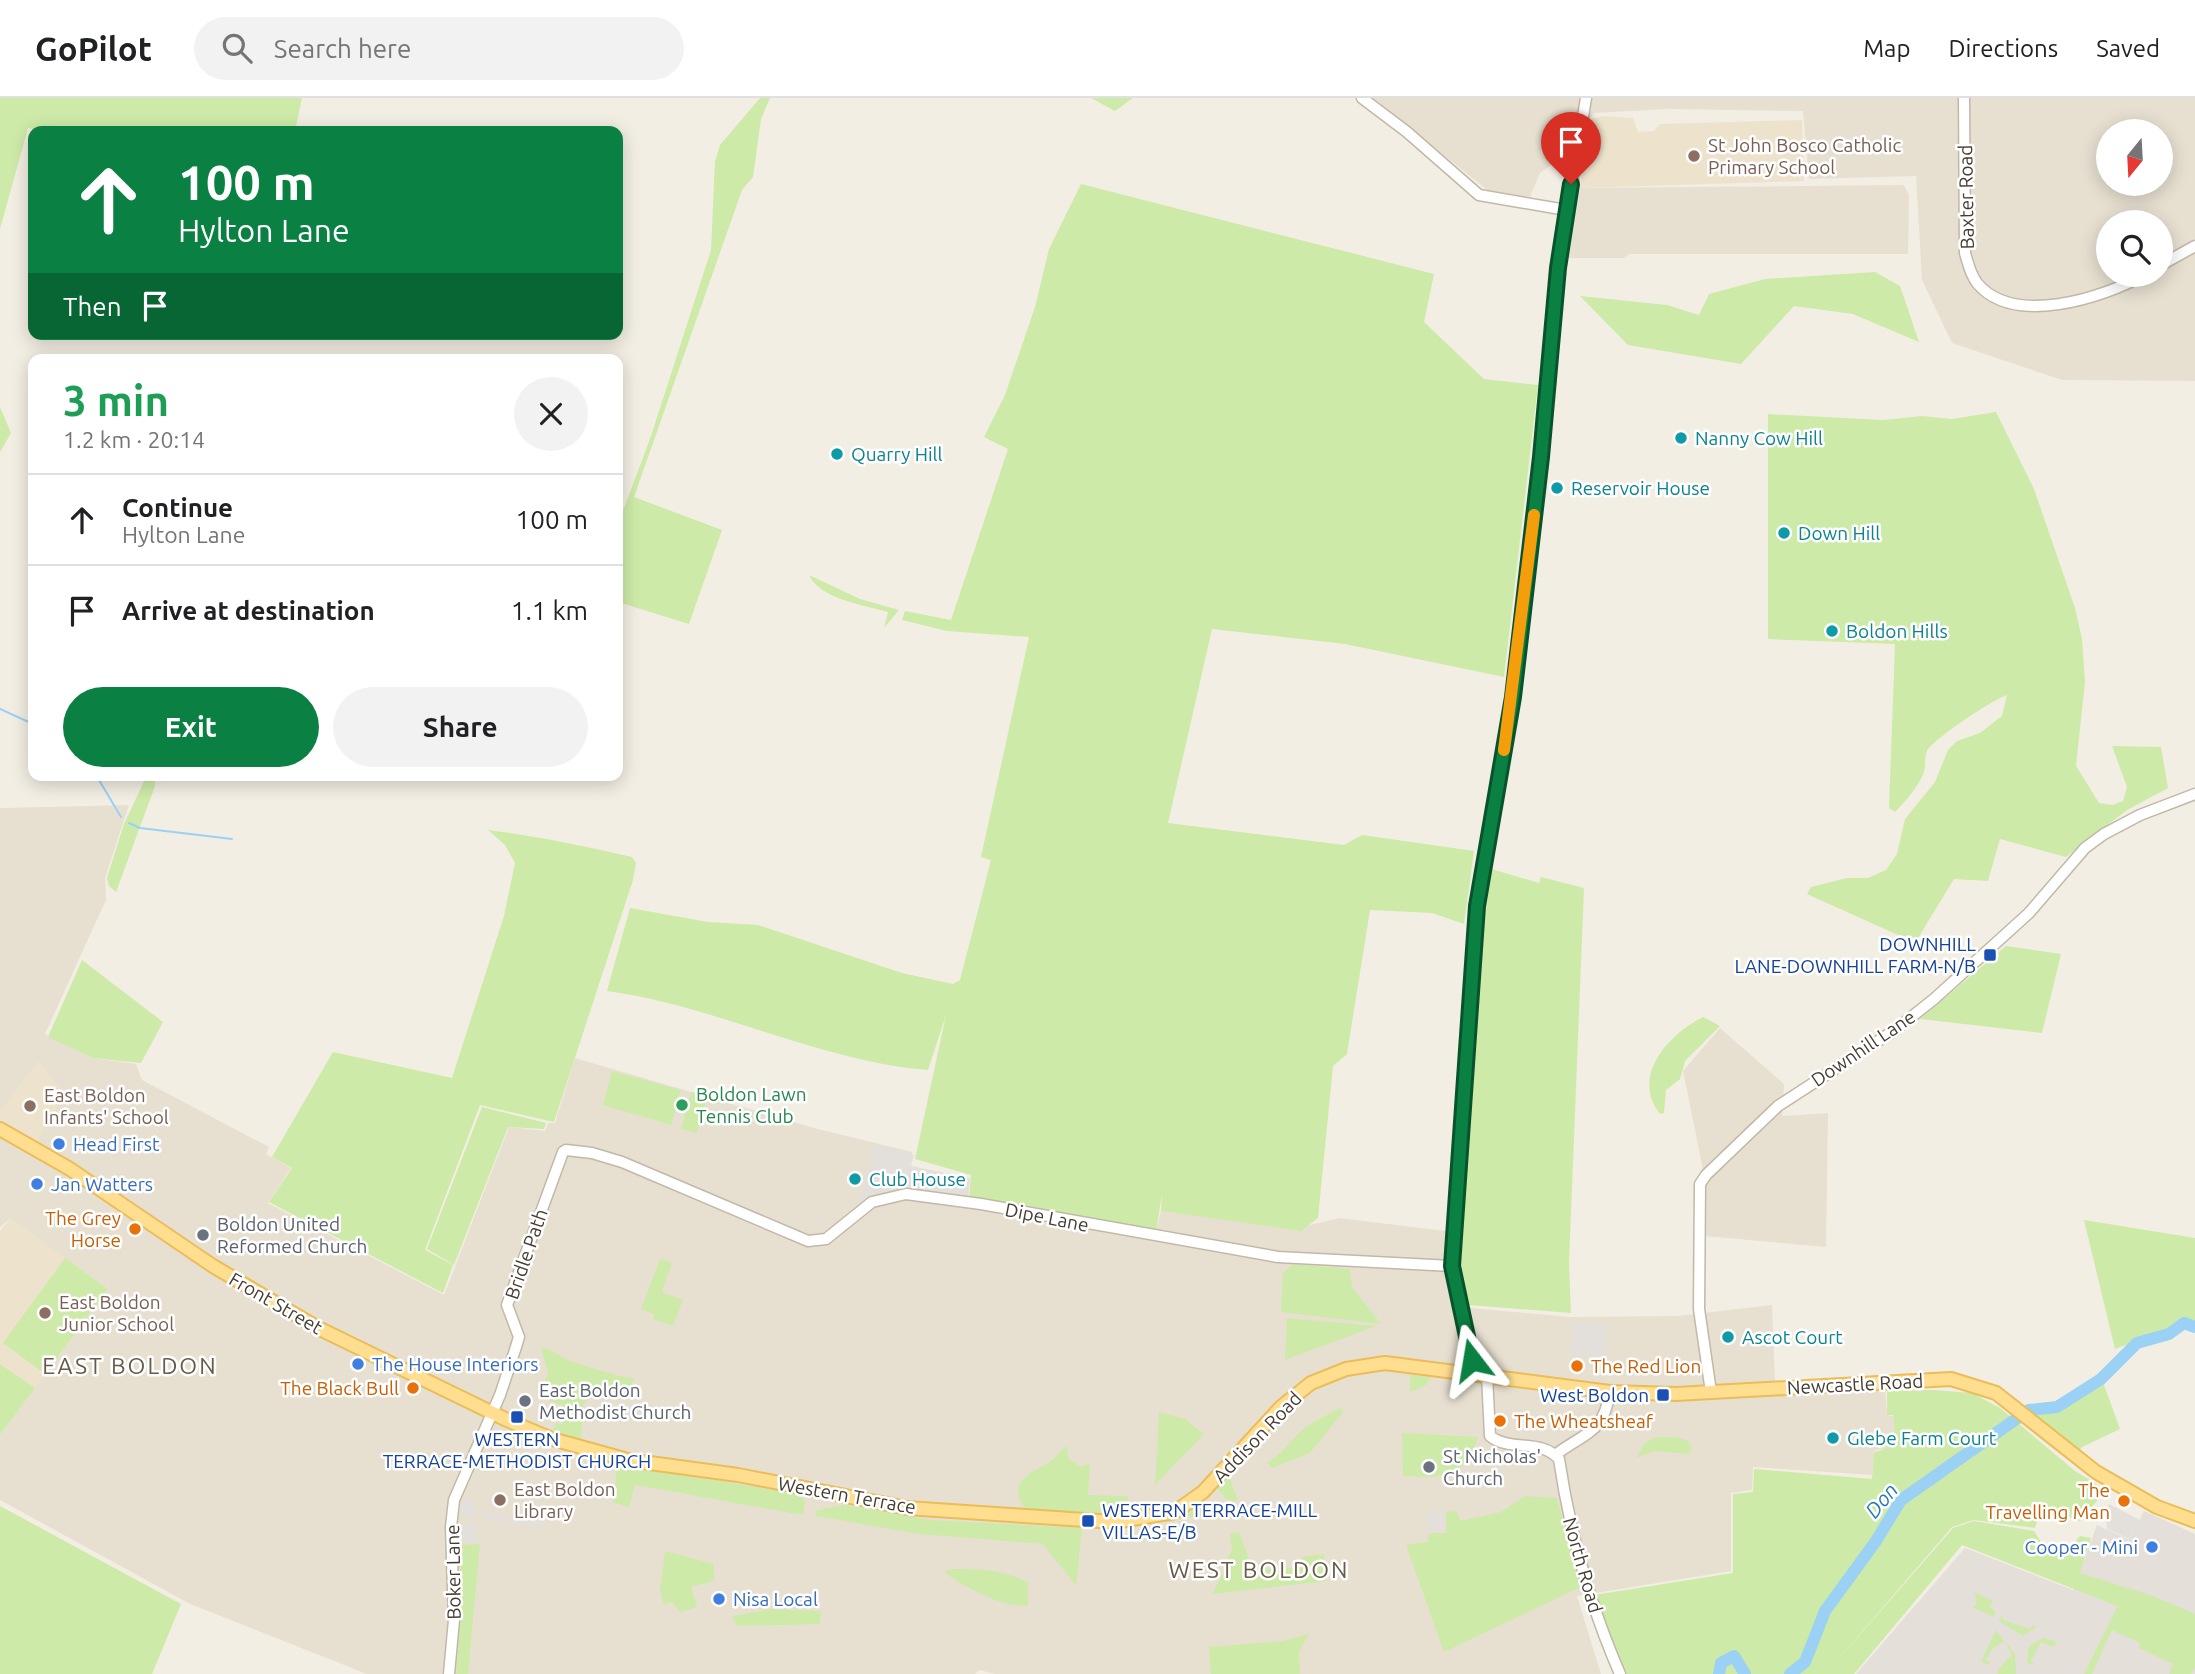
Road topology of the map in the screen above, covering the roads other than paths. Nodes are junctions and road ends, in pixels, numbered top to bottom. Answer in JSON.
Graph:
{"nodes":[{"id":1,"x":1362,"y":98,"type":"edge"},
{"id":2,"x":1586,"y":98,"type":"edge"},
{"id":3,"x":1964,"y":98,"type":"edge"},
{"id":4,"x":1566,"y":210,"type":"junction"},
{"id":5,"x":2195,"y":246,"type":"edge"},
{"id":6,"x":2173,"y":258,"type":"edge"},
{"id":7,"x":2118,"y":287,"type":"edge"},
{"id":8,"x":2195,"y":794,"type":"edge"},
{"id":9,"x":0,"y":1129,"type":"edge"},
{"id":10,"x":563,"y":1152,"type":"joint"},
{"id":11,"x":1452,"y":1266,"type":"junction"},
{"id":12,"x":1481,"y":1375,"type":"junction"},
{"id":13,"x":1610,"y":1392,"type":"junction"},
{"id":14,"x":1712,"y":1392,"type":"junction"},
{"id":15,"x":493,"y":1413,"type":"junction"},
{"id":16,"x":1555,"y":1455,"type":"junction"},
{"id":17,"x":464,"y":1472,"type":"joint"},
{"id":18,"x":1203,"y":1492,"type":"joint"},
{"id":19,"x":2195,"y":1521,"type":"edge"},
{"id":20,"x":449,"y":1674,"type":"edge"},
{"id":21,"x":1620,"y":1674,"type":"edge"}],
"edges":[{"from":1,"to":4,"type":"street"},
{"from":2,"to":4,"type":"street"},
{"from":3,"to":7,"type":"street","name":"Baxter Road"},
{"from":4,"to":11,"type":"street"},
{"from":5,"to":6,"type":"street"},
{"from":8,"to":14,"type":"street","name":"Downhill Lane"},
{"from":9,"to":15,"type":"main road","name":"Front Street"},
{"from":10,"to":11,"type":"street","name":"Dipe Lane"},
{"from":10,"to":15,"type":"street","name":"Bridle Path"},
{"from":11,"to":12,"type":"street"},
{"from":12,"to":13,"type":"main road","name":"Newcastle Road"},
{"from":12,"to":16,"type":"street"},
{"from":12,"to":18,"type":"main road","name":"Addison Road"},
{"from":13,"to":14,"type":"main road","name":"Newcastle Road"},
{"from":13,"to":16,"type":"street"},
{"from":14,"to":19,"type":"main road","name":"Newcastle Road"},
{"from":15,"to":17,"type":"street","name":"Bridle Path"},
{"from":15,"to":18,"type":"main road","name":"Western Terrace"},
{"from":16,"to":21,"type":"street","name":"North Road"},
{"from":17,"to":20,"type":"street","name":"Boker Lane"}]}
